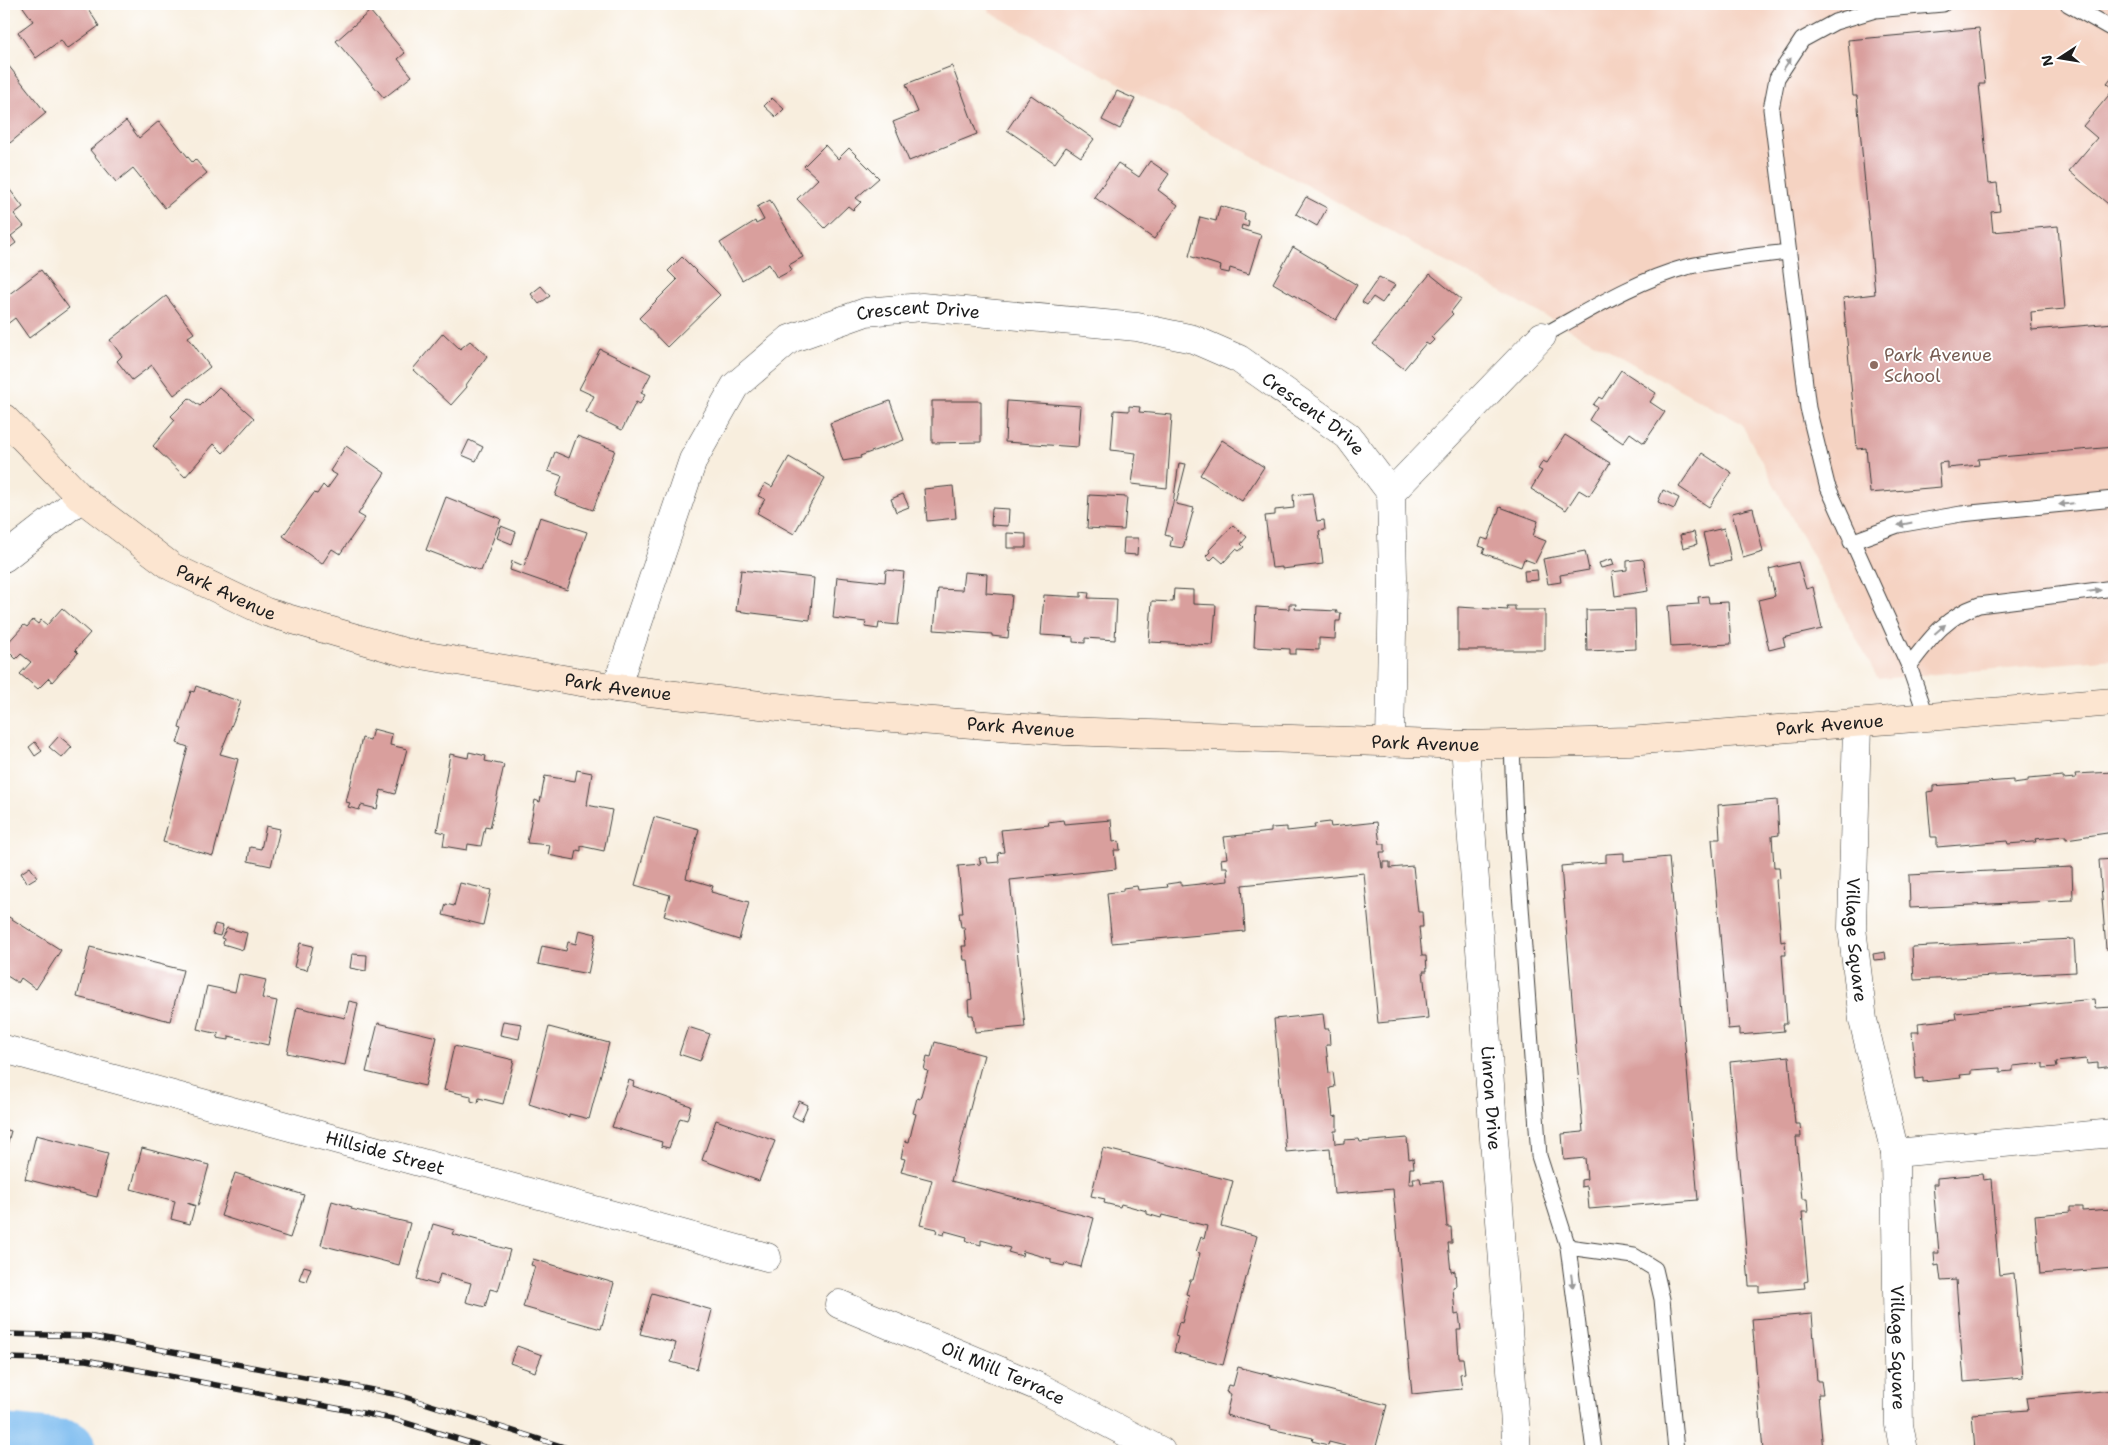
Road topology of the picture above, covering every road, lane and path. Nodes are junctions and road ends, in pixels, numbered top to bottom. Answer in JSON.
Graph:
{"nodes":[{"id":1,"x":1943,"y":4,"type":"edge"},
{"id":2,"x":2068,"y":4,"type":"edge"},
{"id":3,"x":2114,"y":30,"type":"edge"},
{"id":4,"x":1788,"y":252,"type":"junction"},
{"id":5,"x":1542,"y":336,"type":"joint"},
{"id":6,"x":4,"y":418,"type":"edge"},
{"id":7,"x":1390,"y":493,"type":"junction"},
{"id":8,"x":80,"y":498,"type":"junction"},
{"id":9,"x":2114,"y":499,"type":"edge"},
{"id":10,"x":1850,"y":542,"type":"junction"},
{"id":11,"x":4,"y":558,"type":"edge"},
{"id":12,"x":2114,"y":588,"type":"edge"},
{"id":13,"x":1908,"y":666,"type":"junction"},
{"id":14,"x":616,"y":688,"type":"junction"},
{"id":15,"x":2114,"y":702,"type":"edge"},
{"id":16,"x":1927,"y":718,"type":"junction"},
{"id":17,"x":1857,"y":724,"type":"junction"},
{"id":18,"x":1390,"y":743,"type":"junction"},
{"id":19,"x":1512,"y":744,"type":"junction"},
{"id":20,"x":1465,"y":745,"type":"junction"},
{"id":21,"x":4,"y":1049,"type":"edge"},
{"id":22,"x":2114,"y":1134,"type":"edge"},
{"id":23,"x":1895,"y":1152,"type":"junction"},
{"id":24,"x":1568,"y":1247,"type":"junction"},
{"id":25,"x":766,"y":1258,"type":"dead end"},
{"id":26,"x":839,"y":1304,"type":"dead end"},
{"id":27,"x":1161,"y":1451,"type":"edge"},
{"id":28,"x":1517,"y":1451,"type":"edge"},
{"id":29,"x":1594,"y":1451,"type":"edge"},
{"id":30,"x":1676,"y":1451,"type":"edge"},
{"id":31,"x":1904,"y":1451,"type":"edge"}],
"edges":[{"from":4,"to":1,"type":"lane","one_way":true},
{"from":2,"to":3,"type":"lane"},
{"from":4,"to":5,"type":"lane"},
{"from":4,"to":10,"type":"lane"},
{"from":5,"to":7,"type":"street"},
{"from":6,"to":8,"type":"main road","name":"Park Avenue"},
{"from":7,"to":14,"type":"street","name":"Crescent Drive"},
{"from":7,"to":18,"type":"street"},
{"from":8,"to":11,"type":"street"},
{"from":8,"to":14,"type":"main road","name":"Park Avenue"},
{"from":9,"to":10,"type":"lane","one_way":true},
{"from":10,"to":13,"type":"lane"},
{"from":13,"to":12,"type":"lane","one_way":true},
{"from":13,"to":16,"type":"lane"},
{"from":14,"to":18,"type":"main road","name":"Park Avenue"},
{"from":15,"to":16,"type":"main road","name":"Park Avenue"},
{"from":16,"to":17,"type":"main road","name":"Park Avenue"},
{"from":17,"to":19,"type":"main road","name":"Park Avenue"},
{"from":17,"to":23,"type":"street","name":"Village Square"},
{"from":18,"to":20,"type":"main road","name":"Park Avenue"},
{"from":19,"to":20,"type":"main road","name":"Park Avenue"},
{"from":19,"to":24,"type":"lane"},
{"from":20,"to":28,"type":"street","name":"Linron Drive"},
{"from":21,"to":25,"type":"street","name":"Hillside Street"},
{"from":22,"to":23,"type":"street"},
{"from":23,"to":31,"type":"street","name":"Village Square"},
{"from":24,"to":29,"type":"lane","one_way":true},
{"from":24,"to":30,"type":"lane"},
{"from":26,"to":27,"type":"street","name":"Oil Mill Terrace"}]}
